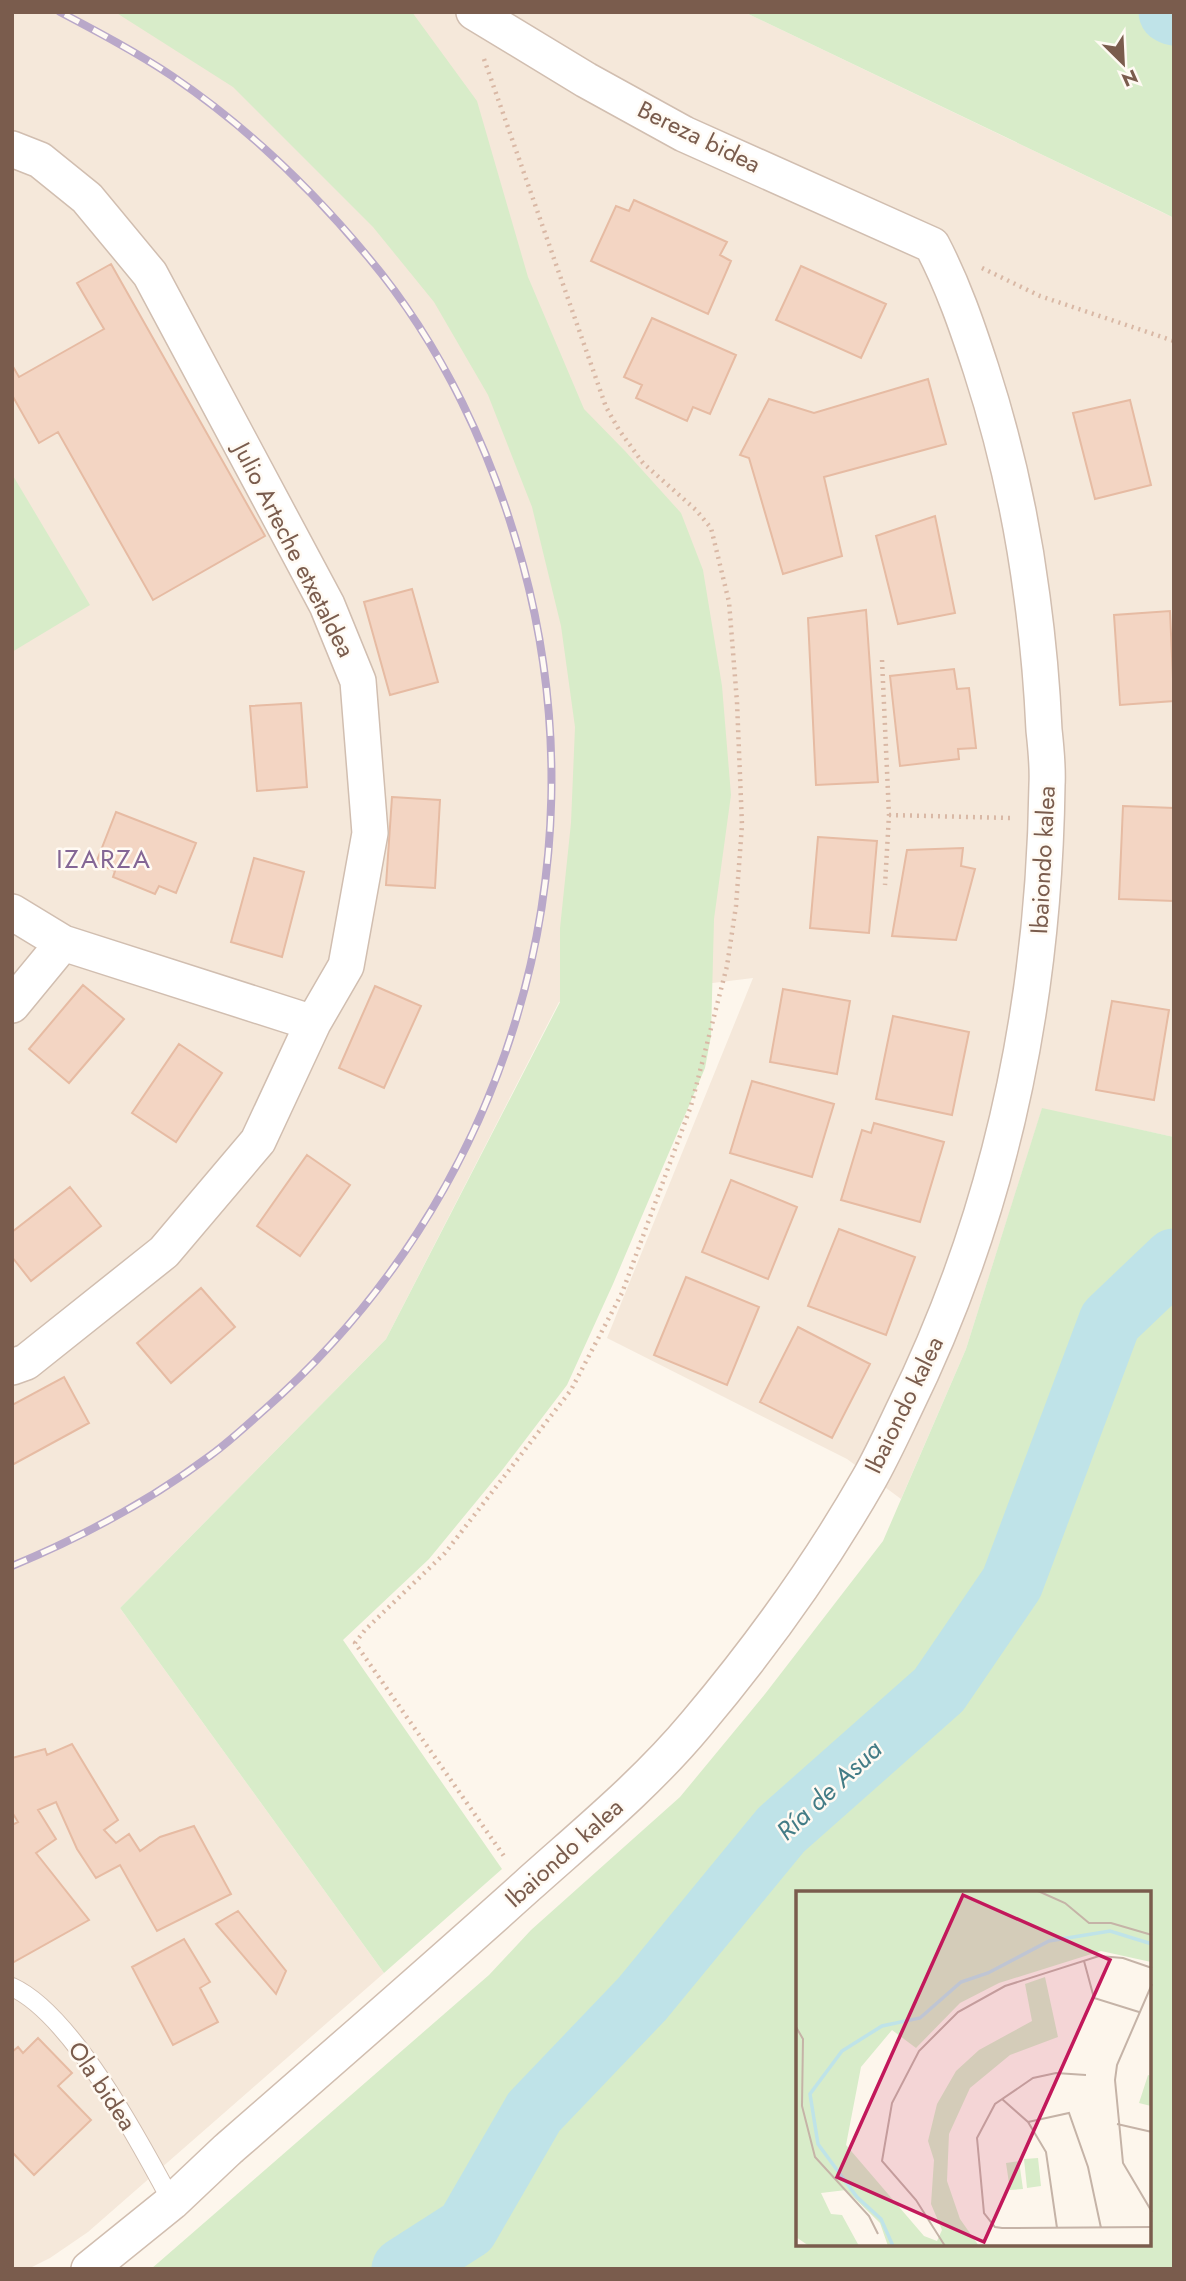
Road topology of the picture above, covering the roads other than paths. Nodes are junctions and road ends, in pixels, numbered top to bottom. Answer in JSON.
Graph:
{"nodes":[{"id":1,"x":481,"y":17,"type":"edge"},
{"id":2,"x":12,"y":149,"type":"edge"},
{"id":3,"x":932,"y":245,"type":"joint"},
{"id":4,"x":12,"y":912,"type":"edge"},
{"id":5,"x":63,"y":943,"type":"junction"},
{"id":6,"x":12,"y":1005,"type":"edge"},
{"id":7,"x":313,"y":1023,"type":"junction"},
{"id":8,"x":12,"y":1367,"type":"edge"},
{"id":9,"x":12,"y":1987,"type":"edge"},
{"id":10,"x":172,"y":2202,"type":"junction"},
{"id":11,"x":89,"y":2269,"type":"edge"}],
"edges":[{"from":1,"to":3,"type":"street","name":"Bereza bidea"},
{"from":2,"to":7,"type":"street","name":"Julio Arteche etxetaldea"},
{"from":3,"to":10,"type":"street","name":"Ibaiondo kalea"},
{"from":4,"to":5,"type":"street"},
{"from":5,"to":6,"type":"street"},
{"from":5,"to":7,"type":"street"},
{"from":7,"to":8,"type":"street","name":"Julio Arteche etxetaldea"},
{"from":9,"to":10,"type":"lane","name":"Ola bidea"},
{"from":10,"to":11,"type":"street","name":"Ibaiondo kalea"}]}
